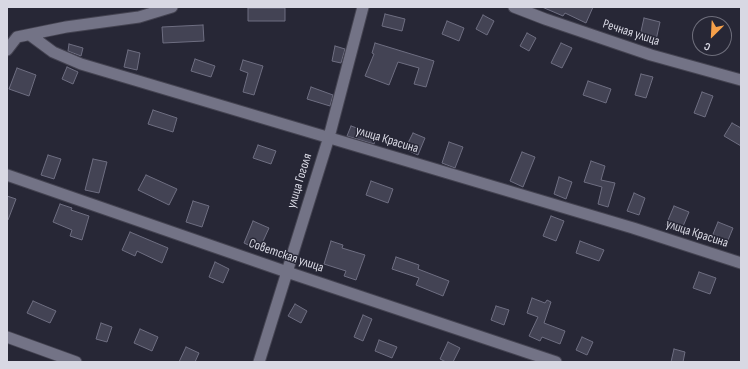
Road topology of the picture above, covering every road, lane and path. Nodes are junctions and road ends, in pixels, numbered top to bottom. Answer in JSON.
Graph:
{"nodes":[{"id":1,"x":172,"y":7,"type":"edge"},
{"id":2,"x":363,"y":7,"type":"edge"},
{"id":3,"x":514,"y":7,"type":"edge"},
{"id":4,"x":30,"y":35,"type":"junction"},
{"id":5,"x":7,"y":50,"type":"edge"},
{"id":6,"x":741,"y":80,"type":"edge"},
{"id":7,"x":329,"y":137,"type":"junction"},
{"id":8,"x":7,"y":175,"type":"edge"},
{"id":9,"x":741,"y":263,"type":"edge"},
{"id":10,"x":287,"y":272,"type":"junction"},
{"id":11,"x":7,"y":337,"type":"edge"},
{"id":12,"x":76,"y":362,"type":"edge"},
{"id":13,"x":259,"y":362,"type":"edge"},
{"id":14,"x":556,"y":362,"type":"edge"}],
"edges":[{"from":1,"to":4,"type":"street"},
{"from":2,"to":7,"type":"street","name":"улица Гоголя"},
{"from":3,"to":6,"type":"street","name":"Речная улица"},
{"from":4,"to":5,"type":"street"},
{"from":4,"to":7,"type":"street","name":"улица Красина"},
{"from":7,"to":9,"type":"street","name":"улица Красина"},
{"from":7,"to":10,"type":"street","name":"улица Гоголя"},
{"from":8,"to":10,"type":"street","name":"Советская улица"},
{"from":10,"to":13,"type":"street","name":"улица Гоголя"},
{"from":10,"to":14,"type":"street","name":"Советская улица"},
{"from":11,"to":12,"type":"street"}]}
